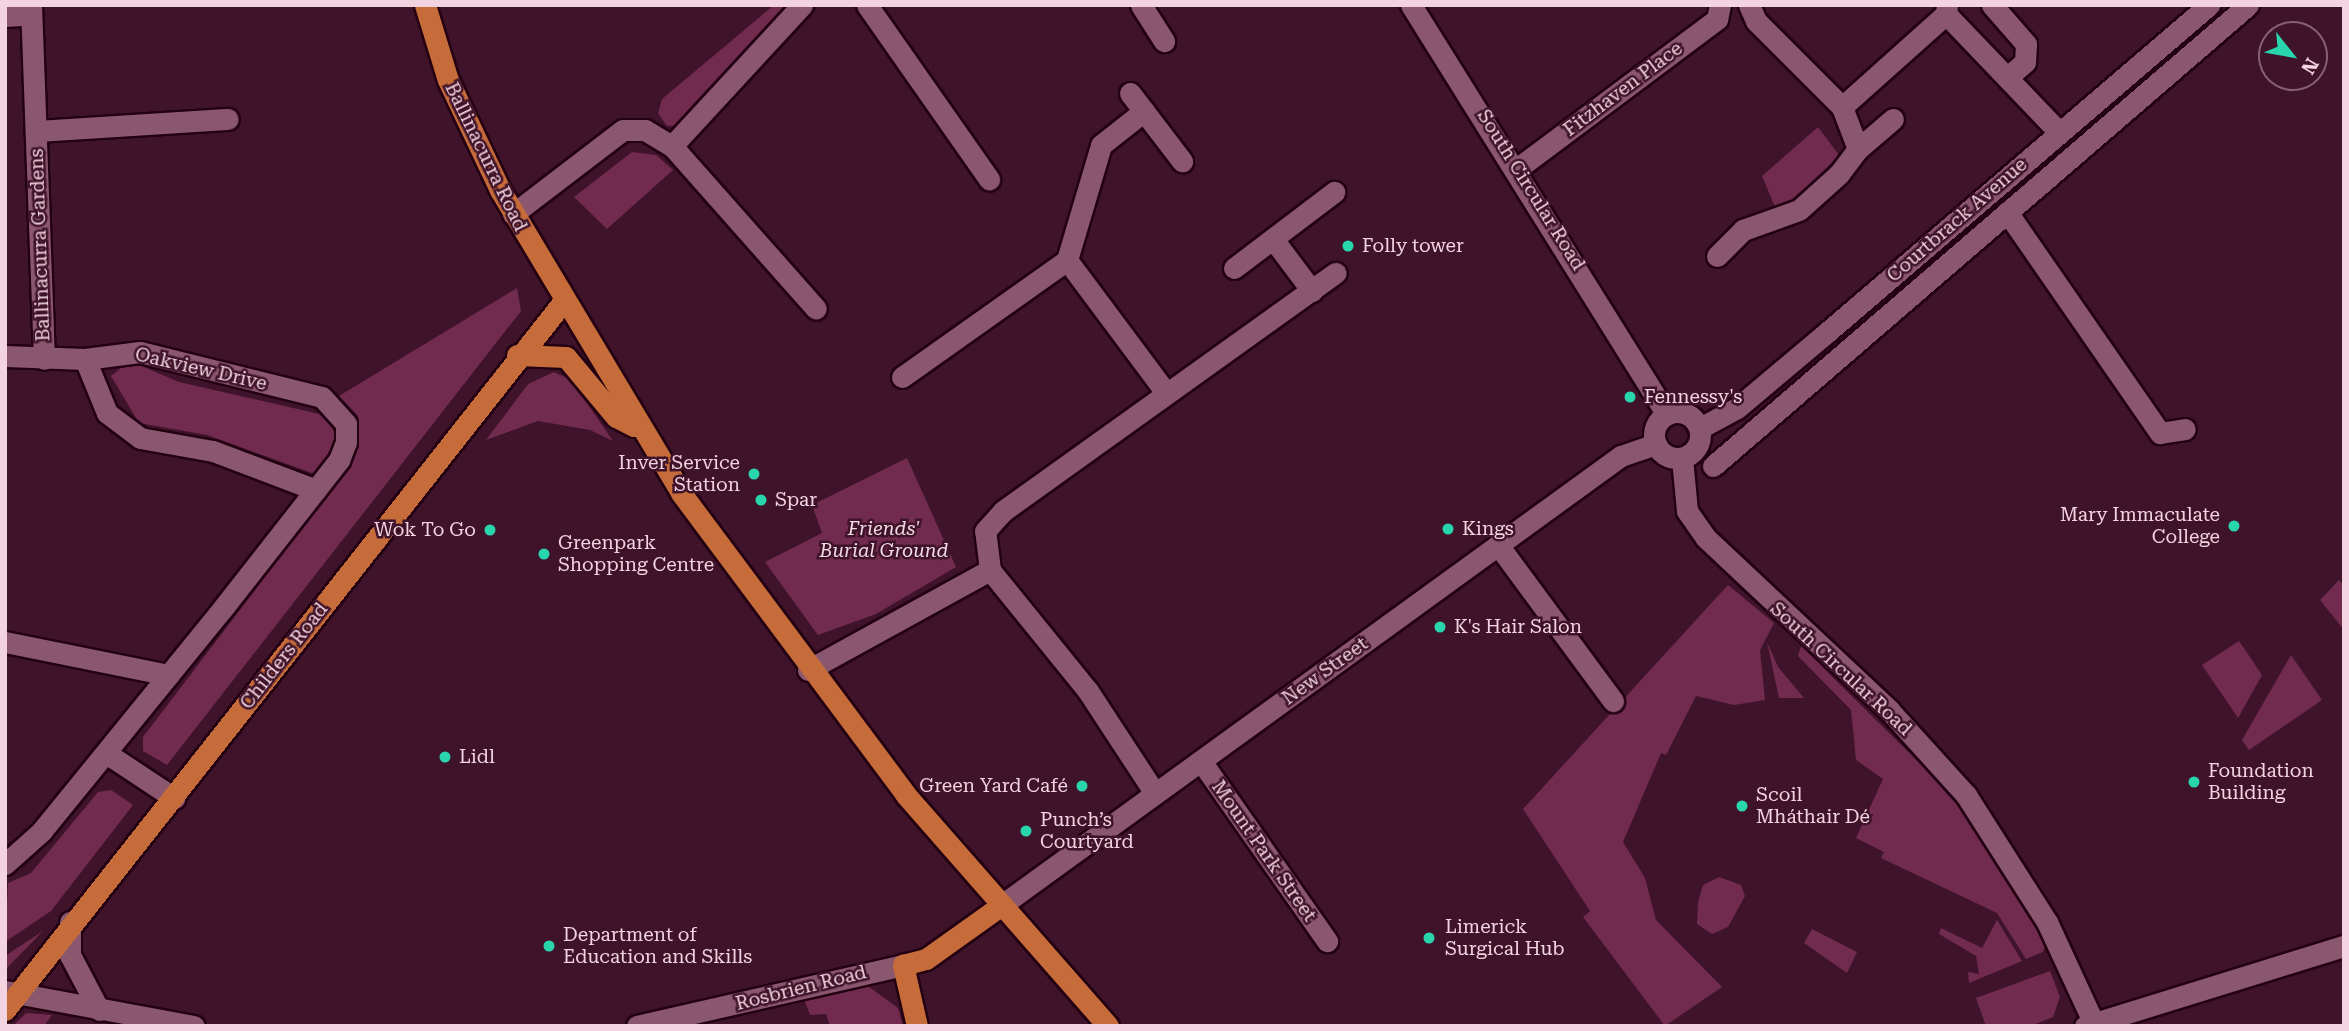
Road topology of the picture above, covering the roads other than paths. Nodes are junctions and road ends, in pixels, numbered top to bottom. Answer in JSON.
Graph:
{"nodes":[{"id":1,"x":425,"y":5,"type":"edge"},
{"id":2,"x":802,"y":5,"type":"edge"},
{"id":3,"x":867,"y":5,"type":"edge"},
{"id":4,"x":1141,"y":5,"type":"edge"},
{"id":5,"x":1411,"y":5,"type":"edge"},
{"id":6,"x":1720,"y":5,"type":"edge"},
{"id":7,"x":1749,"y":5,"type":"edge"},
{"id":8,"x":1992,"y":5,"type":"edge"},
{"id":9,"x":2209,"y":5,"type":"edge"},
{"id":10,"x":2248,"y":5,"type":"edge"},
{"id":11,"x":31,"y":10,"type":"edge"},
{"id":12,"x":1946,"y":10,"type":"edge"},
{"id":13,"x":5,"y":16,"type":"edge"},
{"id":14,"x":2179,"y":28,"type":"junction"},
{"id":15,"x":1164,"y":41,"type":"dead end"},
{"id":16,"x":2194,"y":49,"type":"junction"},
{"id":17,"x":2008,"y":76,"type":"junction"},
{"id":18,"x":1130,"y":93,"type":"dead end"},
{"id":19,"x":1842,"y":107,"type":"junction"},
{"id":20,"x":1144,"y":111,"type":"junction"},
{"id":21,"x":228,"y":119,"type":"dead end"},
{"id":22,"x":1893,"y":119,"type":"dead end"},
{"id":23,"x":36,"y":131,"type":"junction"},
{"id":24,"x":2058,"y":131,"type":"junction"},
{"id":25,"x":672,"y":146,"type":"junction"},
{"id":26,"x":1858,"y":149,"type":"junction"},
{"id":27,"x":1182,"y":162,"type":"dead end"},
{"id":28,"x":1518,"y":168,"type":"junction"},
{"id":29,"x":989,"y":178,"type":"dead end"},
{"id":30,"x":1334,"y":192,"type":"dead end"},
{"id":31,"x":2007,"y":212,"type":"junction"},
{"id":32,"x":513,"y":214,"type":"junction"},
{"id":33,"x":1273,"y":239,"type":"junction"},
{"id":34,"x":1717,"y":256,"type":"dead end"},
{"id":35,"x":1067,"y":260,"type":"junction"},
{"id":36,"x":1234,"y":268,"type":"dead end"},
{"id":37,"x":1336,"y":273,"type":"dead end"},
{"id":38,"x":1312,"y":291,"type":"junction"},
{"id":39,"x":563,"y":302,"type":"junction"},
{"id":40,"x":816,"y":309,"type":"dead end"},
{"id":41,"x":517,"y":355,"type":"junction"},
{"id":42,"x":5,"y":356,"type":"edge"},
{"id":43,"x":44,"y":359,"type":"junction"},
{"id":44,"x":85,"y":359,"type":"junction"},
{"id":45,"x":902,"y":377,"type":"dead end"},
{"id":46,"x":1166,"y":393,"type":"junction"},
{"id":47,"x":1667,"y":414,"type":"junction"},
{"id":48,"x":1700,"y":428,"type":"junction"},
{"id":49,"x":639,"y":429,"type":"junction"},
{"id":50,"x":2185,"y":429,"type":"dead end"},
{"id":51,"x":1656,"y":444,"type":"junction"},
{"id":52,"x":1682,"y":458,"type":"junction"},
{"id":53,"x":1713,"y":467,"type":"dead end"},
{"id":54,"x":316,"y":490,"type":"junction"},
{"id":55,"x":1498,"y":545,"type":"junction"},
{"id":56,"x":990,"y":570,"type":"junction"},
{"id":57,"x":5,"y":642,"type":"edge"},
{"id":58,"x":808,"y":670,"type":"junction"},
{"id":59,"x":169,"y":675,"type":"junction"},
{"id":60,"x":1613,"y":701,"type":"dead end"},
{"id":61,"x":106,"y":753,"type":"junction"},
{"id":62,"x":1201,"y":761,"type":"junction"},
{"id":63,"x":1154,"y":792,"type":"junction"},
{"id":64,"x":174,"y":798,"type":"junction"},
{"id":65,"x":5,"y":864,"type":"edge"},
{"id":66,"x":999,"y":907,"type":"junction"},
{"id":67,"x":70,"y":922,"type":"junction"},
{"id":68,"x":1327,"y":941,"type":"dead end"},
{"id":69,"x":2344,"y":946,"type":"edge"},
{"id":70,"x":903,"y":965,"type":"junction"},
{"id":71,"x":9,"y":998,"type":"edge"},
{"id":72,"x":99,"y":1010,"type":"junction"},
{"id":73,"x":2091,"y":1024,"type":"edge"},
{"id":74,"x":194,"y":1026,"type":"edge"},
{"id":75,"x":637,"y":1026,"type":"edge"},
{"id":76,"x":917,"y":1026,"type":"edge"},
{"id":77,"x":1108,"y":1026,"type":"edge"}],
"edges":[{"from":1,"to":32,"type":"main road","name":"Ballinacurra Road"},
{"from":2,"to":25,"type":"street"},
{"from":3,"to":29,"type":"street"},
{"from":4,"to":15,"type":"street"},
{"from":5,"to":28,"type":"street","name":"South Circular Road"},
{"from":6,"to":28,"type":"street","name":"Fitzhaven Place"},
{"from":7,"to":19,"type":"street"},
{"from":8,"to":17,"type":"street"},
{"from":9,"to":14,"type":"street","name":"Courtbrack Avenue"},
{"from":10,"to":16,"type":"street"},
{"from":11,"to":13,"type":"street","name":"Ballinacurra Gardens"},
{"from":11,"to":23,"type":"street","name":"Ballinacurra Gardens"},
{"from":12,"to":17,"type":"street"},
{"from":12,"to":19,"type":"street"},
{"from":14,"to":16,"type":"street"},
{"from":14,"to":24,"type":"street","name":"Courtbrack Avenue"},
{"from":16,"to":31,"type":"street"},
{"from":17,"to":24,"type":"street"},
{"from":18,"to":20,"type":"street"},
{"from":19,"to":26,"type":"street"},
{"from":20,"to":27,"type":"street"},
{"from":20,"to":35,"type":"street"},
{"from":21,"to":23,"type":"street","name":"Ballinacurra Gardens"},
{"from":22,"to":26,"type":"street"},
{"from":23,"to":43,"type":"street","name":"Ballinacurra Gardens"},
{"from":24,"to":48,"type":"street","name":"Courtbrack Avenue"},
{"from":25,"to":32,"type":"street"},
{"from":25,"to":40,"type":"street"},
{"from":26,"to":34,"type":"street"},
{"from":28,"to":47,"type":"street","name":"South Circular Road"},
{"from":30,"to":33,"type":"street"},
{"from":31,"to":50,"type":"street"},
{"from":31,"to":53,"type":"street"},
{"from":32,"to":39,"type":"main road","name":"Ballinacurra Road"},
{"from":33,"to":36,"type":"street"},
{"from":33,"to":38,"type":"street"},
{"from":35,"to":45,"type":"street"},
{"from":35,"to":46,"type":"street"},
{"from":37,"to":38,"type":"street"},
{"from":38,"to":46,"type":"street"},
{"from":39,"to":41,"type":"main road","name":"Childers Road"},
{"from":39,"to":49,"type":"main road","name":"Ballinacurra Road"},
{"from":41,"to":49,"type":"main road"},
{"from":41,"to":64,"type":"main road","name":"Childers Road"},
{"from":42,"to":43,"type":"street","name":"Ballinacurra Gardens"},
{"from":43,"to":44,"type":"street","name":"Ballinacurra Gardens"},
{"from":44,"to":54,"type":"street"},
{"from":44,"to":54,"type":"street","name":"Oakview Drive"},
{"from":46,"to":56,"type":"street"},
{"from":47,"to":48,"type":"street"},
{"from":47,"to":51,"type":"street"},
{"from":48,"to":52,"type":"street"},
{"from":49,"to":58,"type":"main road","name":"Ballinacurra Road"},
{"from":51,"to":52,"type":"street"},
{"from":51,"to":55,"type":"street","name":"New Street"},
{"from":52,"to":73,"type":"street","name":"South Circular Road"},
{"from":54,"to":59,"type":"street","name":"Oakview Drive"},
{"from":55,"to":60,"type":"street"},
{"from":55,"to":62,"type":"street","name":"New Street"},
{"from":56,"to":58,"type":"street"},
{"from":56,"to":63,"type":"street"},
{"from":57,"to":59,"type":"street"},
{"from":58,"to":66,"type":"main road","name":"Ballinacurra Road"},
{"from":59,"to":61,"type":"street","name":"Oakview Drive"},
{"from":61,"to":64,"type":"street"},
{"from":61,"to":65,"type":"street","name":"Oakview Drive"},
{"from":62,"to":63,"type":"street","name":"New Street"},
{"from":62,"to":68,"type":"street","name":"Mount Park Street"},
{"from":63,"to":66,"type":"street","name":"New Street"},
{"from":64,"to":67,"type":"main road","name":"Childers Road"},
{"from":66,"to":70,"type":"main road"},
{"from":66,"to":77,"type":"main road","name":"Ballinacurra Road"},
{"from":67,"to":71,"type":"main road","name":"Childers Road"},
{"from":67,"to":72,"type":"street"},
{"from":69,"to":73,"type":"street"},
{"from":70,"to":75,"type":"street","name":"Rosbrien Road"},
{"from":70,"to":76,"type":"main road"},
{"from":71,"to":72,"type":"street"},
{"from":72,"to":74,"type":"street"}]}
